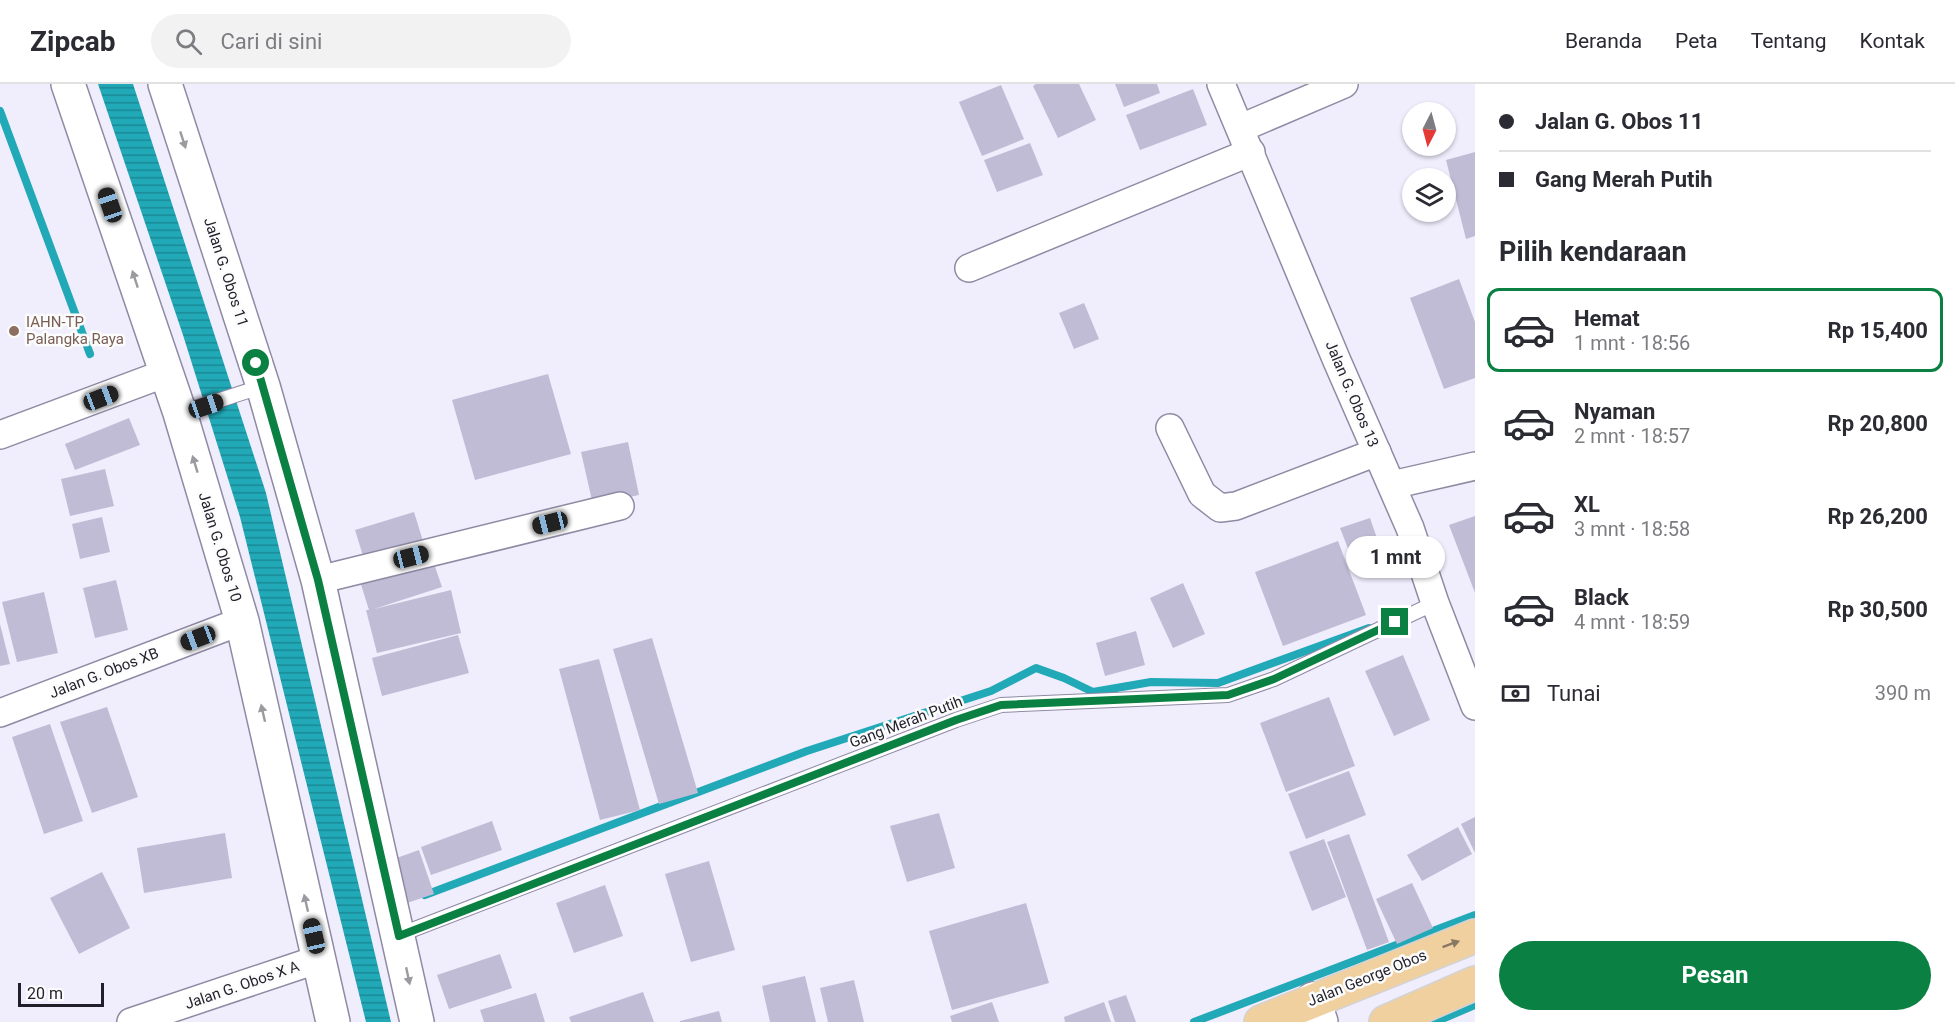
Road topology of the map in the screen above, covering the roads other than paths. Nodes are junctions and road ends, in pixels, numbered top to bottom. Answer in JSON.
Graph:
{"nodes":[{"id":1,"x":68,"y":84,"type":"edge"},
{"id":2,"x":165,"y":84,"type":"edge"},
{"id":3,"x":1221,"y":84,"type":"edge"},
{"id":4,"x":1344,"y":84,"type":"edge"},
{"id":5,"x":1246,"y":140,"type":"junction"},
{"id":6,"x":969,"y":268,"type":"dead end"},
{"id":7,"x":166,"y":374,"type":"junction"},
{"id":8,"x":250,"y":391,"type":"junction"},
{"id":9,"x":193,"y":410,"type":"junction"},
{"id":10,"x":1170,"y":428,"type":"dead end"},
{"id":11,"x":0,"y":435,"type":"edge"},
{"id":12,"x":1377,"y":452,"type":"junction"},
{"id":13,"x":1475,"y":466,"type":"edge"},
{"id":14,"x":1392,"y":485,"type":"junction"},
{"id":15,"x":620,"y":506,"type":"dead end"},
{"id":16,"x":318,"y":580,"type":"junction"},
{"id":17,"x":1435,"y":603,"type":"junction"},
{"id":18,"x":242,"y":621,"type":"junction"},
{"id":19,"x":1475,"y":706,"type":"edge"},
{"id":20,"x":0,"y":713,"type":"edge"},
{"id":21,"x":399,"y":936,"type":"junction"},
{"id":22,"x":1475,"y":936,"type":"edge"},
{"id":23,"x":319,"y":959,"type":"junction"},
{"id":24,"x":1475,"y":983,"type":"edge"},
{"id":25,"x":1317,"y":1011,"type":"edge"},
{"id":26,"x":131,"y":1022,"type":"edge"},
{"id":27,"x":333,"y":1022,"type":"edge"},
{"id":28,"x":417,"y":1022,"type":"edge"},
{"id":29,"x":1261,"y":1022,"type":"edge"},
{"id":30,"x":1386,"y":1022,"type":"edge"}],
"edges":[{"from":7,"to":1,"type":"street","name":"Jalan G. Obos 10","one_way":true},
{"from":2,"to":8,"type":"street","name":"Jalan G. Obos 11","one_way":true},
{"from":3,"to":5,"type":"street","name":"Jalan G. Obos 13"},
{"from":4,"to":5,"type":"street"},
{"from":5,"to":6,"type":"street"},
{"from":5,"to":12,"type":"street","name":"Jalan G. Obos 13"},
{"from":7,"to":9,"type":"street","name":"Jalan G. Obos 10"},
{"from":7,"to":11,"type":"street"},
{"from":8,"to":9,"type":"lane"},
{"from":8,"to":16,"type":"street","name":"Jalan G. Obos 11"},
{"from":18,"to":9,"type":"street","name":"Jalan G. Obos 10","one_way":true},
{"from":10,"to":12,"type":"street"},
{"from":12,"to":14,"type":"street","name":"Jalan G. Obos 13"},
{"from":13,"to":14,"type":"street"},
{"from":14,"to":17,"type":"street","name":"Jalan G. Obos 13"},
{"from":15,"to":16,"type":"street"},
{"from":16,"to":21,"type":"street","name":"Jalan G. Obos 11"},
{"from":17,"to":19,"type":"street","name":"Jalan G. Obos 13"},
{"from":17,"to":21,"type":"lane","name":"Gang Merah Putih"},
{"from":18,"to":20,"type":"street","name":"Jalan G. Obos XB"},
{"from":23,"to":18,"type":"street","name":"Jalan G. Obos 10","one_way":true},
{"from":21,"to":28,"type":"street","name":"Jalan G. Obos 11","one_way":true},
{"from":25,"to":22,"type":"main road","name":"Jalan George Obos","one_way":true},
{"from":23,"to":26,"type":"street","name":"Jalan G. Obos X A"},
{"from":23,"to":27,"type":"street","name":"Jalan G. Obos 10"},
{"from":24,"to":30,"type":"main road"},
{"from":25,"to":29,"type":"main road","name":"Jalan George Obos"}]}
